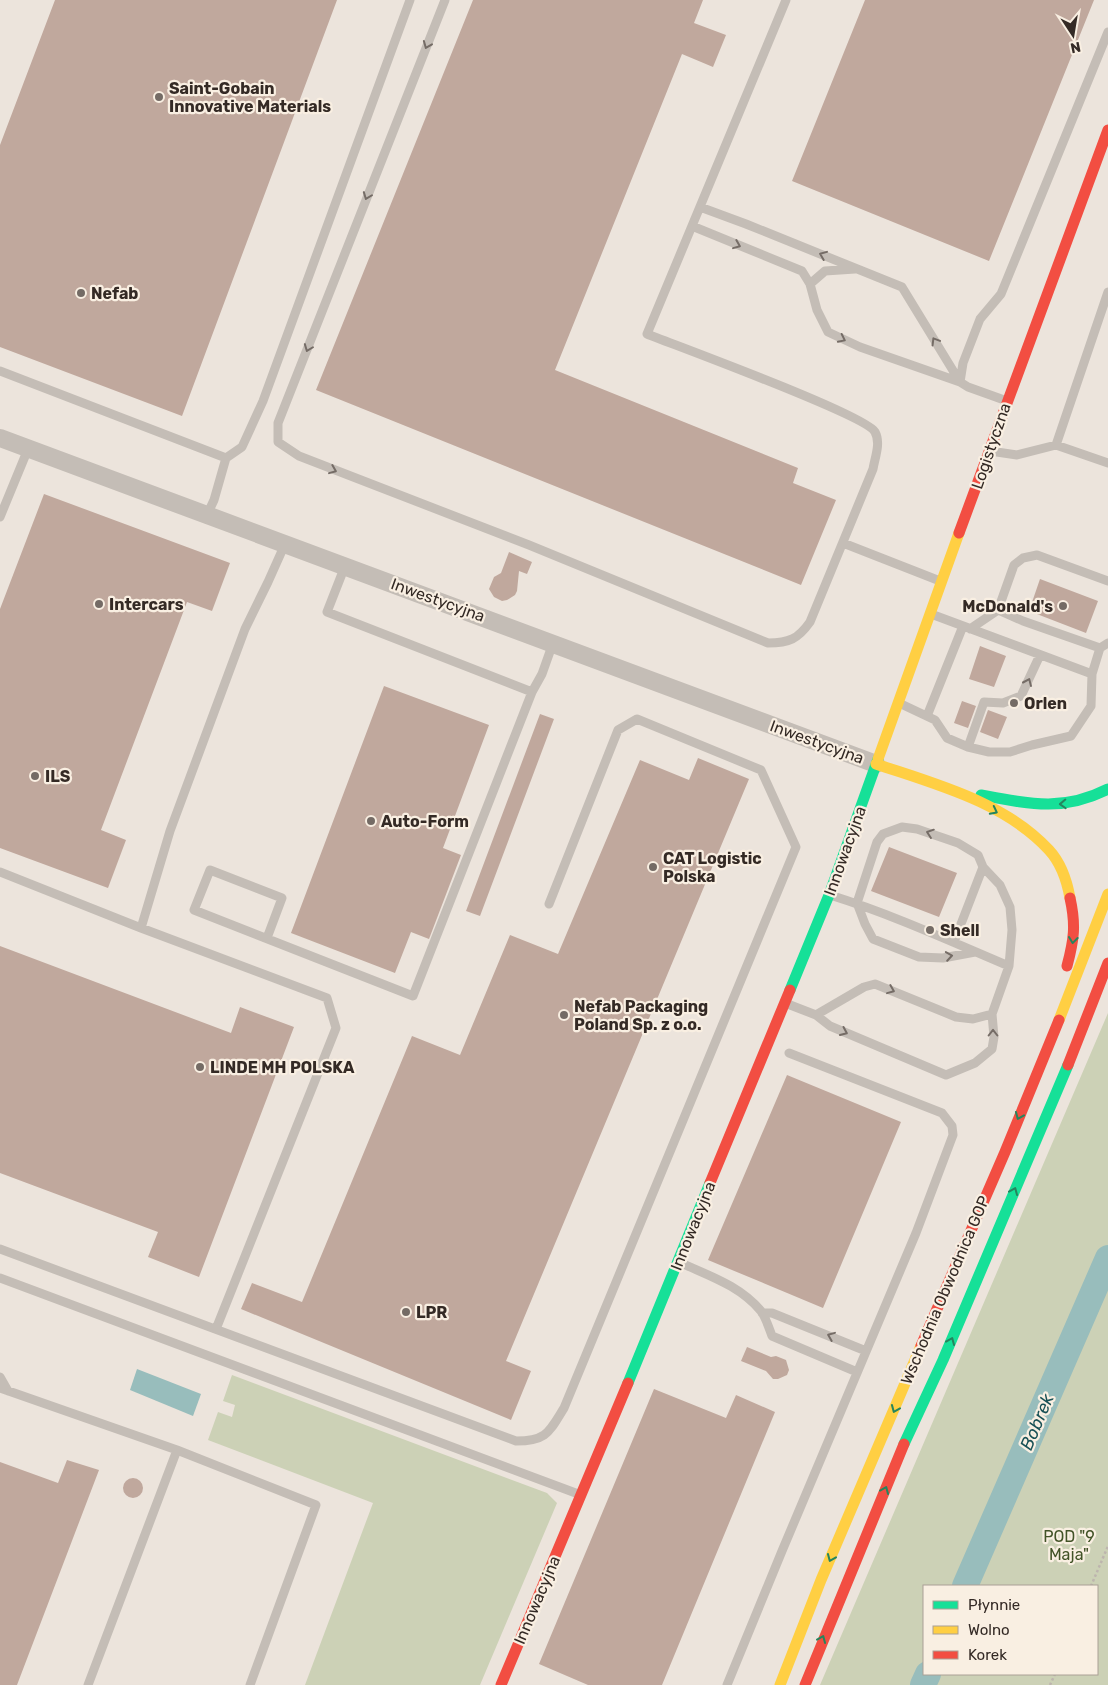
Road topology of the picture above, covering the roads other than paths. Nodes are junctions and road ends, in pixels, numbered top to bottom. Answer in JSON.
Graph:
{"nodes":[{"id":1,"x":410,"y":0,"type":"edge"},
{"id":2,"x":445,"y":0,"type":"edge"},
{"id":3,"x":786,"y":0,"type":"edge"},
{"id":4,"x":1108,"y":32,"type":"edge"},
{"id":5,"x":1108,"y":130,"type":"edge"},
{"id":6,"x":700,"y":207,"type":"junction"},
{"id":7,"x":692,"y":226,"type":"junction"},
{"id":8,"x":858,"y":269,"type":"junction"},
{"id":9,"x":810,"y":284,"type":"junction"},
{"id":10,"x":1108,"y":292,"type":"edge"},
{"id":11,"x":0,"y":371,"type":"edge"},
{"id":12,"x":960,"y":382,"type":"junction"},
{"id":13,"x":1007,"y":401,"type":"junction"},
{"id":14,"x":0,"y":438,"type":"edge"},
{"id":15,"x":1056,"y":445,"type":"junction"},
{"id":16,"x":28,"y":448,"type":"junction"},
{"id":17,"x":990,"y":451,"type":"junction"},
{"id":18,"x":226,"y":458,"type":"junction"},
{"id":19,"x":1108,"y":463,"type":"edge"},
{"id":20,"x":207,"y":515,"type":"junction"},
{"id":21,"x":0,"y":518,"type":"edge"},
{"id":22,"x":842,"y":543,"type":"junction"},
{"id":23,"x":284,"y":544,"type":"junction"},
{"id":24,"x":345,"y":566,"type":"junction"},
{"id":25,"x":1108,"y":581,"type":"edge"},
{"id":26,"x":942,"y":582,"type":"junction"},
{"id":27,"x":998,"y":610,"type":"junction"},
{"id":28,"x":930,"y":614,"type":"junction"},
{"id":29,"x":967,"y":627,"type":"junction"},
{"id":30,"x":553,"y":643,"type":"junction"},
{"id":31,"x":1104,"y":646,"type":"edge"},
{"id":32,"x":1040,"y":656,"type":"junction"},
{"id":33,"x":1092,"y":674,"type":"junction"},
{"id":34,"x":532,"y":692,"type":"junction"},
{"id":35,"x":899,"y":703,"type":"junction"},
{"id":36,"x":927,"y":716,"type":"junction"},
{"id":37,"x":968,"y":747,"type":"junction"},
{"id":38,"x":876,"y":764,"type":"junction"},
{"id":39,"x":1108,"y":789,"type":"edge"},
{"id":40,"x":950,"y":790,"type":"junction"},
{"id":41,"x":983,"y":867,"type":"junction"},
{"id":42,"x":0,"y":872,"type":"edge"},
{"id":43,"x":1108,"y":894,"type":"edge"},
{"id":44,"x":829,"y":895,"type":"junction"},
{"id":45,"x":549,"y":904,"type":"dead end"},
{"id":46,"x":857,"y":904,"type":"junction"},
{"id":47,"x":141,"y":928,"type":"junction"},
{"id":48,"x":267,"y":938,"type":"junction"},
{"id":49,"x":954,"y":942,"type":"junction"},
{"id":50,"x":975,"y":952,"type":"junction"},
{"id":51,"x":1108,"y":963,"type":"edge"},
{"id":52,"x":1009,"y":966,"type":"junction"},
{"id":53,"x":785,"y":1003,"type":"junction"},
{"id":54,"x":992,"y":1014,"type":"junction"},
{"id":55,"x":816,"y":1015,"type":"junction"},
{"id":56,"x":790,"y":1053,"type":"dead end"},
{"id":57,"x":1038,"y":1071,"type":"junction"},
{"id":58,"x":0,"y":1249,"type":"edge"},
{"id":59,"x":679,"y":1262,"type":"junction"},
{"id":60,"x":0,"y":1278,"type":"edge"},
{"id":61,"x":762,"y":1313,"type":"junction"},
{"id":62,"x":216,"y":1329,"type":"junction"},
{"id":63,"x":866,"y":1351,"type":"junction"},
{"id":64,"x":857,"y":1372,"type":"junction"},
{"id":65,"x":0,"y":1377,"type":"edge"},
{"id":66,"x":4,"y":1389,"type":"edge"},
{"id":67,"x":176,"y":1450,"type":"junction"},
{"id":68,"x":582,"y":1495,"type":"junction"},
{"id":69,"x":88,"y":1685,"type":"edge"},
{"id":70,"x":250,"y":1685,"type":"edge"},
{"id":71,"x":501,"y":1685,"type":"edge"},
{"id":72,"x":727,"y":1685,"type":"edge"},
{"id":73,"x":780,"y":1685,"type":"edge"},
{"id":74,"x":805,"y":1685,"type":"edge"}],
"edges":[{"from":1,"to":18,"type":"lane"},
{"from":2,"to":22,"type":"lane","one_way":true},
{"from":3,"to":6,"type":"lane"},
{"from":4,"to":12,"type":"lane"},
{"from":5,"to":13,"type":"main road","name":"Logistyczna"},
{"from":6,"to":7,"type":"lane"},
{"from":8,"to":6,"type":"lane","one_way":true},
{"from":7,"to":9,"type":"lane","one_way":true},
{"from":7,"to":22,"type":"lane"},
{"from":8,"to":9,"type":"lane"},
{"from":12,"to":8,"type":"lane","one_way":true},
{"from":9,"to":12,"type":"lane","one_way":true},
{"from":10,"to":15,"type":"lane"},
{"from":11,"to":18,"type":"lane"},
{"from":12,"to":13,"type":"lane"},
{"from":13,"to":17,"type":"main road","name":"Logistyczna"},
{"from":14,"to":16,"type":"street","name":"Inwestycyjna"},
{"from":15,"to":17,"type":"lane"},
{"from":15,"to":19,"type":"lane"},
{"from":16,"to":20,"type":"street","name":"Inwestycyjna"},
{"from":16,"to":21,"type":"lane"},
{"from":17,"to":26,"type":"main road","name":"Logistyczna"},
{"from":18,"to":20,"type":"lane"},
{"from":20,"to":23,"type":"street","name":"Inwestycyjna"},
{"from":22,"to":26,"type":"lane"},
{"from":23,"to":24,"type":"street","name":"Inwestycyjna"},
{"from":23,"to":47,"type":"lane"},
{"from":24,"to":30,"type":"street","name":"Inwestycyjna"},
{"from":24,"to":34,"type":"lane"},
{"from":25,"to":27,"type":"lane"},
{"from":26,"to":28,"type":"main road","name":"Logistyczna"},
{"from":27,"to":29,"type":"lane"},
{"from":27,"to":31,"type":"lane"},
{"from":28,"to":29,"type":"lane"},
{"from":28,"to":35,"type":"main road","name":"Logistyczna"},
{"from":29,"to":32,"type":"lane"},
{"from":29,"to":36,"type":"lane"},
{"from":30,"to":34,"type":"lane"},
{"from":30,"to":38,"type":"street","name":"Inwestycyjna"},
{"from":31,"to":33,"type":"lane"},
{"from":32,"to":33,"type":"lane"},
{"from":37,"to":32,"type":"lane","one_way":true},
{"from":33,"to":37,"type":"lane"},
{"from":34,"to":48,"type":"lane"},
{"from":35,"to":36,"type":"lane"},
{"from":35,"to":38,"type":"main road","name":"Logistyczna"},
{"from":36,"to":37,"type":"lane"},
{"from":38,"to":40,"type":"main road"},
{"from":38,"to":44,"type":"main road","name":"Innowacyjna"},
{"from":39,"to":40,"type":"main road","one_way":true},
{"from":40,"to":57,"type":"main road","one_way":true},
{"from":41,"to":46,"type":"lane","one_way":true},
{"from":41,"to":49,"type":"lane"},
{"from":41,"to":52,"type":"lane"},
{"from":42,"to":47,"type":"lane"},
{"from":43,"to":57,"type":"main road","name":"Wschodnia Obwodnica GOP"},
{"from":44,"to":46,"type":"lane"},
{"from":44,"to":53,"type":"main road","name":"Innowacyjna"},
{"from":45,"to":62,"type":"lane"},
{"from":46,"to":49,"type":"lane"},
{"from":46,"to":50,"type":"lane","one_way":true},
{"from":47,"to":62,"type":"lane"},
{"from":48,"to":48,"type":"lane"},
{"from":49,"to":50,"type":"lane"},
{"from":50,"to":52,"type":"lane"},
{"from":74,"to":51,"type":"main road","name":"Wschodnia Obwodnica GOP","one_way":true},
{"from":52,"to":54,"type":"lane"},
{"from":53,"to":55,"type":"lane"},
{"from":53,"to":59,"type":"main road","name":"Innowacyjna"},
{"from":55,"to":54,"type":"lane","one_way":true},
{"from":55,"to":54,"type":"lane","one_way":true},
{"from":56,"to":63,"type":"lane"},
{"from":57,"to":73,"type":"main road","name":"Wschodnia Obwodnica GOP","one_way":true},
{"from":58,"to":62,"type":"lane"},
{"from":59,"to":61,"type":"lane"},
{"from":59,"to":68,"type":"main road","name":"Innowacyjna"},
{"from":60,"to":68,"type":"lane"},
{"from":63,"to":61,"type":"lane","one_way":true},
{"from":61,"to":64,"type":"lane"},
{"from":63,"to":64,"type":"lane"},
{"from":64,"to":72,"type":"lane"},
{"from":65,"to":66,"type":"lane"},
{"from":66,"to":67,"type":"lane"},
{"from":67,"to":69,"type":"lane"},
{"from":67,"to":70,"type":"lane"},
{"from":68,"to":71,"type":"main road","name":"Innowacyjna"}]}
